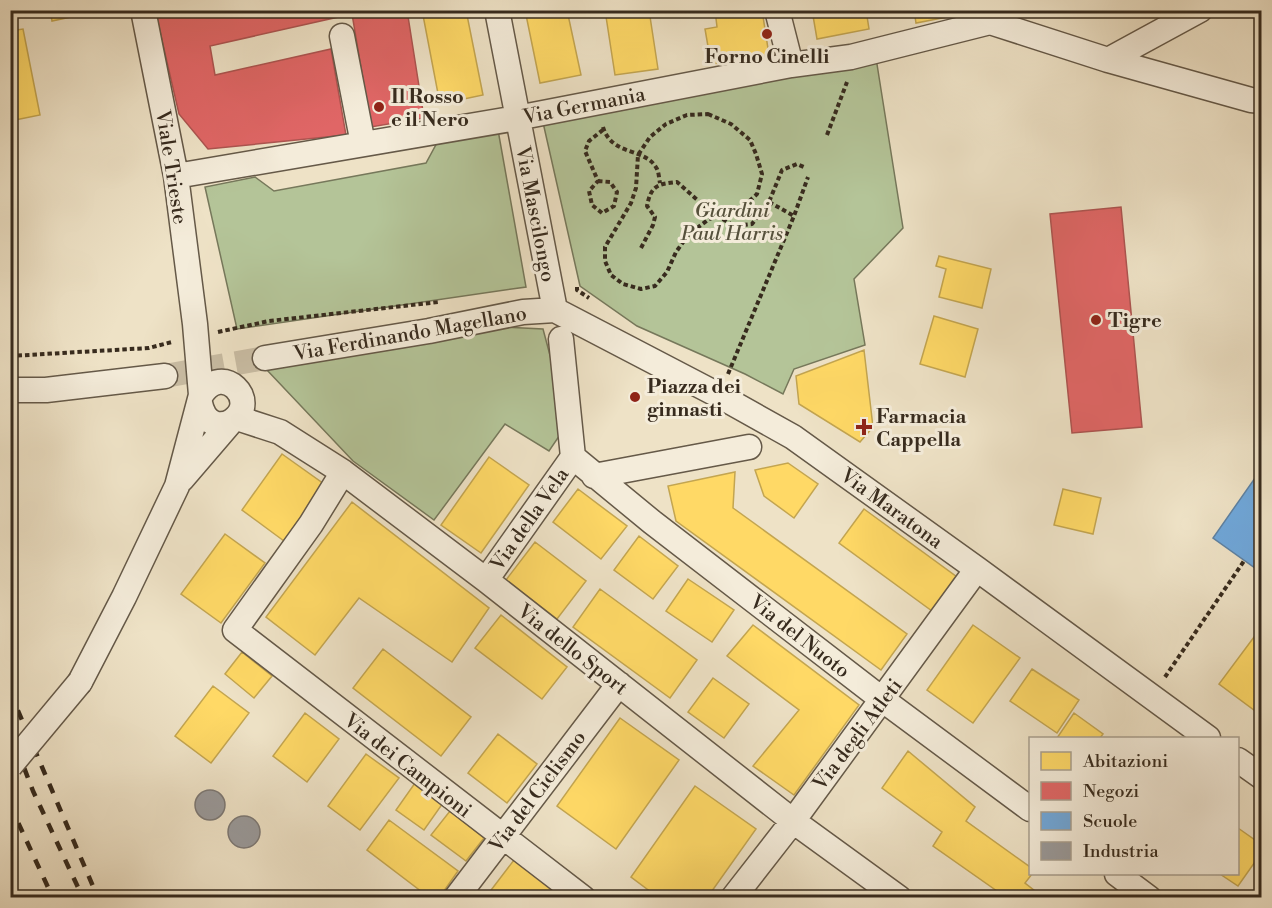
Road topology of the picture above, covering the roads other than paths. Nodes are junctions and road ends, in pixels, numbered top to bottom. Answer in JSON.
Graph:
{"nodes":[{"id":1,"x":143,"y":10,"type":"edge"},
{"id":2,"x":496,"y":10,"type":"edge"},
{"id":3,"x":777,"y":10,"type":"edge"},
{"id":4,"x":1200,"y":10,"type":"edge"},
{"id":5,"x":989,"y":16,"type":"edge"},
{"id":6,"x":342,"y":36,"type":"dead end"},
{"id":7,"x":1108,"y":60,"type":"junction"},
{"id":8,"x":791,"y":65,"type":"junction"},
{"id":9,"x":1262,"y":101,"type":"edge"},
{"id":10,"x":517,"y":118,"type":"junction"},
{"id":11,"x":363,"y":144,"type":"junction"},
{"id":12,"x":176,"y":176,"type":"junction"},
{"id":13,"x":555,"y":310,"type":"junction"},
{"id":14,"x":197,"y":333,"type":"junction"},
{"id":15,"x":561,"y":339,"type":"dead end"},
{"id":16,"x":265,"y":358,"type":"tunnel mouth"},
{"id":17,"x":165,"y":376,"type":"tunnel mouth"},
{"id":18,"x":230,"y":383,"type":"junction"},
{"id":19,"x":13,"y":390,"type":"dead end"},
{"id":20,"x":200,"y":399,"type":"junction"},
{"id":21,"x":233,"y":421,"type":"junction"},
{"id":22,"x":749,"y":447,"type":"dead end"},
{"id":23,"x":573,"y":457,"type":"junction"},
{"id":24,"x":343,"y":472,"type":"junction"},
{"id":25,"x":594,"y":476,"type":"junction"},
{"id":26,"x":177,"y":486,"type":"junction"},
{"id":27,"x":977,"y":569,"type":"junction"},
{"id":28,"x":486,"y":580,"type":"junction"},
{"id":29,"x":619,"y":684,"type":"junction"},
{"id":30,"x":883,"y":700,"type":"junction"},
{"id":31,"x":1207,"y":737,"type":"edge"},
{"id":32,"x":1239,"y":761,"type":"edge"},
{"id":33,"x":10,"y":766,"type":"edge"},
{"id":34,"x":1262,"y":777,"type":"edge"},
{"id":35,"x":1029,"y":809,"type":"edge"},
{"id":36,"x":793,"y":820,"type":"junction"},
{"id":37,"x":502,"y":837,"type":"junction"},
{"id":38,"x":1120,"y":875,"type":"edge"},
{"id":39,"x":456,"y":897,"type":"edge"},
{"id":40,"x":583,"y":897,"type":"edge"},
{"id":41,"x":733,"y":897,"type":"edge"},
{"id":42,"x":899,"y":897,"type":"edge"},
{"id":43,"x":1149,"y":897,"type":"edge"}],
"edges":[{"from":1,"to":12,"type":"street","name":"Viale Trieste"},
{"from":2,"to":10,"type":"street","name":"Via Mascilongo"},
{"from":3,"to":8,"type":"street"},
{"from":4,"to":7,"type":"street"},
{"from":5,"to":7,"type":"street"},
{"from":5,"to":8,"type":"street","name":"Via Germania"},
{"from":6,"to":11,"type":"street"},
{"from":7,"to":9,"type":"street"},
{"from":8,"to":10,"type":"street","name":"Via Germania"},
{"from":10,"to":11,"type":"street","name":"Via Germania"},
{"from":10,"to":13,"type":"street","name":"Via Mascilongo"},
{"from":11,"to":12,"type":"street","name":"Via Germania"},
{"from":12,"to":14,"type":"street","name":"Viale Trieste"},
{"from":13,"to":16,"type":"street","name":"Via Ferdinando Magellano"},
{"from":13,"to":27,"type":"street","name":"Via Maratona"},
{"from":14,"to":18,"type":"street","name":"Viale Trieste"},
{"from":14,"to":20,"type":"street","name":"Viale Trieste"},
{"from":15,"to":23,"type":"street"},
{"from":17,"to":19,"type":"street"},
{"from":18,"to":20,"type":"street"},
{"from":18,"to":21,"type":"street","name":"Viale Trieste"},
{"from":20,"to":21,"type":"street"},
{"from":20,"to":26,"type":"street"},
{"from":21,"to":24,"type":"street","name":"Via dello Sport"},
{"from":21,"to":26,"type":"street"},
{"from":22,"to":25,"type":"street"},
{"from":23,"to":25,"type":"street","name":"Via del Nuoto"},
{"from":23,"to":28,"type":"street","name":"Via della Vela"},
{"from":24,"to":28,"type":"street","name":"Via dello Sport"},
{"from":24,"to":37,"type":"street","name":"Via dei Campioni"},
{"from":25,"to":30,"type":"street","name":"Via del Nuoto"},
{"from":26,"to":33,"type":"street","bridge":true},
{"from":27,"to":30,"type":"street","name":"Via degli Atleti"},
{"from":27,"to":31,"type":"street","name":"Via Maratona"},
{"from":28,"to":29,"type":"street","name":"Via dello Sport"},
{"from":29,"to":36,"type":"street","name":"Via dello Sport"},
{"from":29,"to":37,"type":"street","name":"Via del Ciclismo"},
{"from":30,"to":35,"type":"street","name":"Via del Nuoto"},
{"from":30,"to":36,"type":"street","name":"Via degli Atleti"},
{"from":32,"to":34,"type":"street"},
{"from":36,"to":41,"type":"street","name":"Via degli Atleti"},
{"from":36,"to":42,"type":"street","name":"Via dello Sport"},
{"from":37,"to":39,"type":"street","name":"Via del Ciclismo"},
{"from":37,"to":40,"type":"street","name":"Via dei Campioni"},
{"from":38,"to":43,"type":"street"}]}
